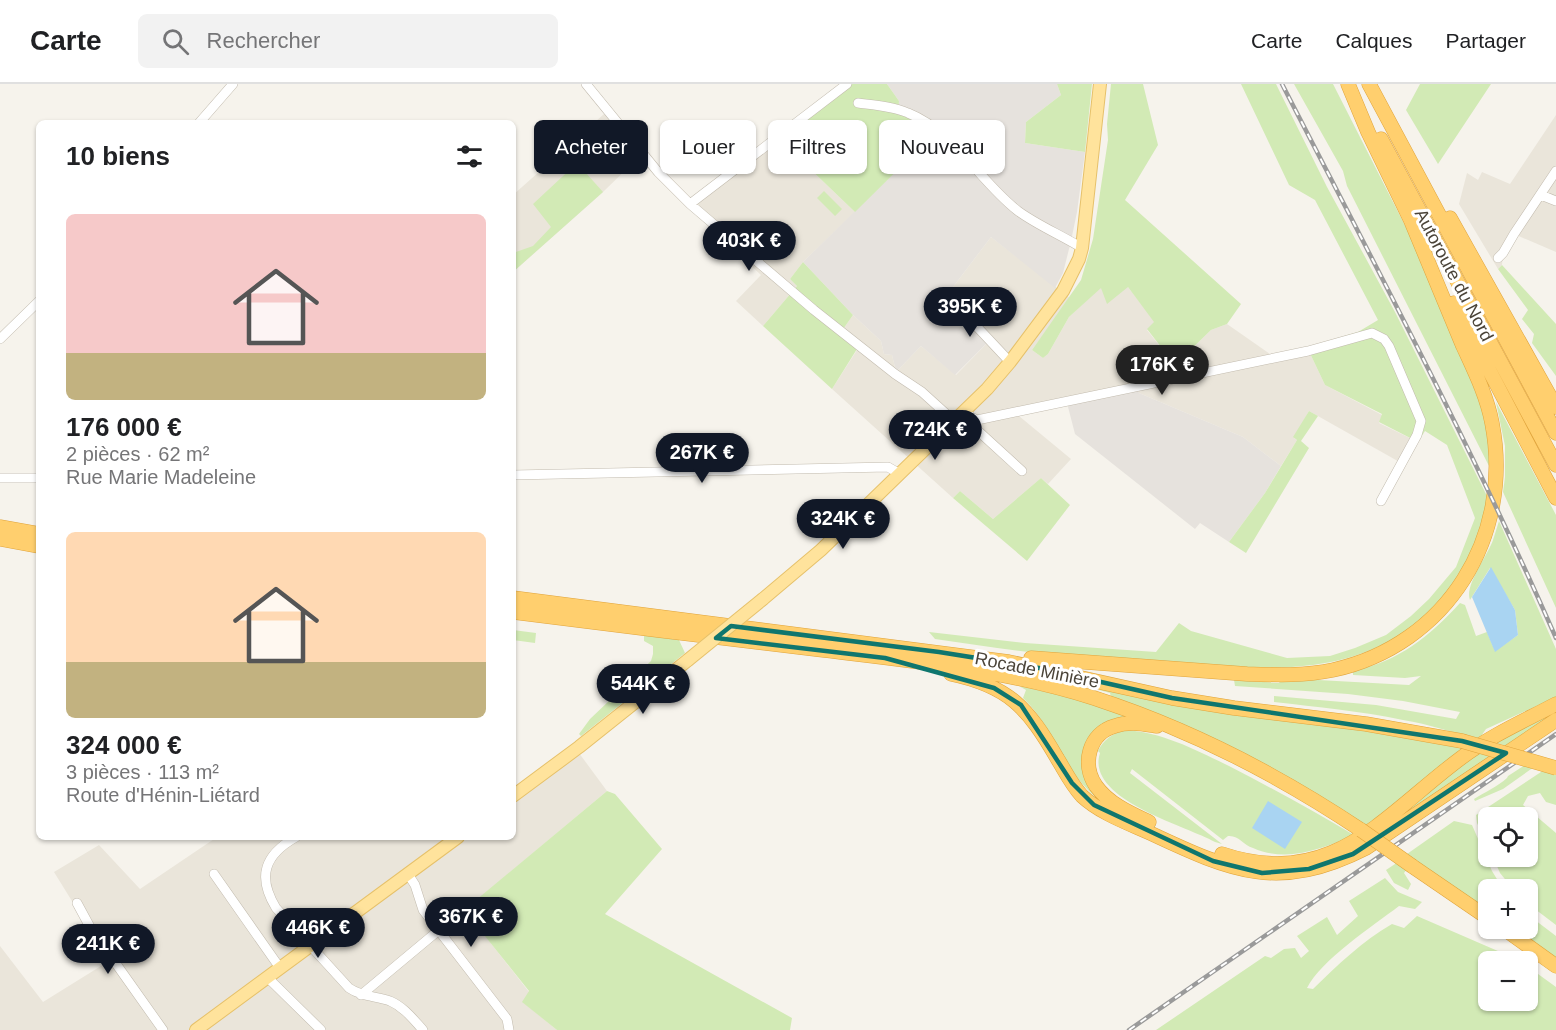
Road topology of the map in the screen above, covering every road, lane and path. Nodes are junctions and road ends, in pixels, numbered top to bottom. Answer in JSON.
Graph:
{"nodes":[{"id":1,"x":233,"y":84,"type":"edge"},
{"id":2,"x":586,"y":84,"type":"edge"},
{"id":3,"x":847,"y":84,"type":"edge"},
{"id":4,"x":1100,"y":84,"type":"edge"},
{"id":5,"x":1350,"y":84,"type":"edge"},
{"id":6,"x":1369,"y":84,"type":"edge"},
{"id":7,"x":1376,"y":84,"type":"edge"},
{"id":8,"x":858,"y":103,"type":"dead end"},
{"id":9,"x":202,"y":120,"type":"edge"},
{"id":10,"x":1556,"y":171,"type":"edge"},
{"id":11,"x":1541,"y":195,"type":"junction"},
{"id":12,"x":1556,"y":201,"type":"edge"},
{"id":13,"x":690,"y":204,"type":"junction"},
{"id":14,"x":1408,"y":216,"type":"junction"},
{"id":15,"x":1082,"y":248,"type":"junction"},
{"id":16,"x":1498,"y":258,"type":"dead end"},
{"id":17,"x":950,"y":298,"type":"dead end"},
{"id":18,"x":36,"y":304,"type":"edge"},
{"id":19,"x":0,"y":339,"type":"edge"},
{"id":20,"x":1523,"y":345,"type":"junction"},
{"id":21,"x":1010,"y":362,"type":"junction"},
{"id":22,"x":1556,"y":387,"type":"edge"},
{"id":23,"x":1556,"y":407,"type":"edge"},
{"id":24,"x":969,"y":415,"type":"junction"},
{"id":25,"x":954,"y":421,"type":"junction"},
{"id":26,"x":1556,"y":433,"type":"edge"},
{"id":27,"x":1556,"y":465,"type":"edge"},
{"id":28,"x":1022,"y":471,"type":"dead end"},
{"id":29,"x":900,"y":474,"type":"junction"},
{"id":30,"x":516,"y":475,"type":"edge"},
{"id":31,"x":0,"y":478,"type":"edge"},
{"id":32,"x":36,"y":478,"type":"edge"},
{"id":33,"x":1556,"y":498,"type":"edge"},
{"id":34,"x":1381,"y":501,"type":"dead end"},
{"id":35,"x":0,"y":522,"type":"edge"},
{"id":36,"x":0,"y":527,"type":"edge"},
{"id":37,"x":24,"y":532,"type":"junction"},
{"id":38,"x":36,"y":534,"type":"edge"},
{"id":39,"x":0,"y":539,"type":"edge"},
{"id":40,"x":36,"y":545,"type":"edge"},
{"id":41,"x":0,"y":549,"type":"edge"},
{"id":42,"x":36,"y":553,"type":"edge"},
{"id":43,"x":516,"y":598,"type":"edge"},
{"id":44,"x":516,"y":612,"type":"edge"},
{"id":45,"x":939,"y":652,"type":"junction"},
{"id":46,"x":885,"y":658,"type":"junction"},
{"id":47,"x":1556,"y":704,"type":"edge"},
{"id":48,"x":1556,"y":720,"type":"edge"},
{"id":49,"x":1182,"y":731,"type":"junction"},
{"id":50,"x":1556,"y":768,"type":"edge"},
{"id":51,"x":516,"y":794,"type":"edge"},
{"id":52,"x":291,"y":840,"type":"edge"},
{"id":53,"x":454,"y":840,"type":"edge"},
{"id":54,"x":214,"y":874,"type":"dead end"},
{"id":55,"x":408,"y":874,"type":"junction"},
{"id":56,"x":77,"y":903,"type":"dead end"},
{"id":57,"x":1478,"y":911,"type":"edge"},
{"id":58,"x":439,"y":930,"type":"junction"},
{"id":59,"x":1518,"y":939,"type":"edge"},
{"id":60,"x":311,"y":945,"type":"junction"},
{"id":61,"x":1556,"y":966,"type":"edge"},
{"id":62,"x":280,"y":968,"type":"junction"},
{"id":63,"x":267,"y":977,"type":"junction"},
{"id":64,"x":361,"y":995,"type":"junction"},
{"id":65,"x":163,"y":1030,"type":"edge"},
{"id":66,"x":196,"y":1030,"type":"edge"},
{"id":67,"x":321,"y":1030,"type":"edge"},
{"id":68,"x":423,"y":1030,"type":"edge"},
{"id":69,"x":510,"y":1030,"type":"edge"}],
"edges":[{"from":1,"to":9,"type":"street"},
{"from":2,"to":13,"type":"street"},
{"from":3,"to":13,"type":"street"},
{"from":4,"to":15,"type":"main road"},
{"from":5,"to":14,"type":"highway"},
{"from":5,"to":27,"type":"highway","name":"Autoroute du Nord"},
{"from":6,"to":26,"type":"highway","name":"Autoroute du Nord"},
{"from":7,"to":20,"type":"highway"},
{"from":8,"to":15,"type":"street"},
{"from":10,"to":11,"type":"street"},
{"from":11,"to":12,"type":"street"},
{"from":11,"to":16,"type":"street"},
{"from":13,"to":25,"type":"street"},
{"from":14,"to":33,"type":"highway"},
{"from":14,"to":45,"type":"highway"},
{"from":15,"to":21,"type":"main road"},
{"from":17,"to":21,"type":"street"},
{"from":18,"to":19,"type":"street"},
{"from":20,"to":22,"type":"highway"},
{"from":20,"to":23,"type":"highway"},
{"from":21,"to":24,"type":"main road"},
{"from":24,"to":25,"type":"main road"},
{"from":24,"to":28,"type":"street"},
{"from":24,"to":34,"type":"street"},
{"from":25,"to":29,"type":"main road"},
{"from":29,"to":30,"type":"street"},
{"from":29,"to":51,"type":"main road","bridge":true},
{"from":31,"to":32,"type":"street"},
{"from":35,"to":37,"type":"highway"},
{"from":36,"to":37,"type":"highway"},
{"from":37,"to":38,"type":"highway"},
{"from":39,"to":40,"type":"highway"},
{"from":41,"to":42,"type":"highway"},
{"from":43,"to":45,"type":"highway","name":"Rocade Minière"},
{"from":44,"to":46,"type":"highway","name":"Rocade Minière"},
{"from":45,"to":50,"type":"highway","name":"Rocade Minière","bridge":true},
{"from":46,"to":48,"type":"highway"},
{"from":46,"to":49,"type":"highway","name":"Rocade Minière"},
{"from":47,"to":49,"type":"highway"},
{"from":49,"to":57,"type":"highway","name":"Rocade Minière","bridge":true},
{"from":52,"to":60,"type":"street"},
{"from":53,"to":55,"type":"main road"},
{"from":54,"to":62,"type":"street"},
{"from":55,"to":58,"type":"street"},
{"from":55,"to":60,"type":"main road"},
{"from":56,"to":65,"type":"street"},
{"from":58,"to":64,"type":"street"},
{"from":58,"to":69,"type":"street"},
{"from":59,"to":61,"type":"highway"},
{"from":60,"to":62,"type":"main road"},
{"from":60,"to":64,"type":"street"},
{"from":62,"to":63,"type":"main road"},
{"from":63,"to":66,"type":"main road"},
{"from":63,"to":67,"type":"street"},
{"from":64,"to":68,"type":"street"}]}
